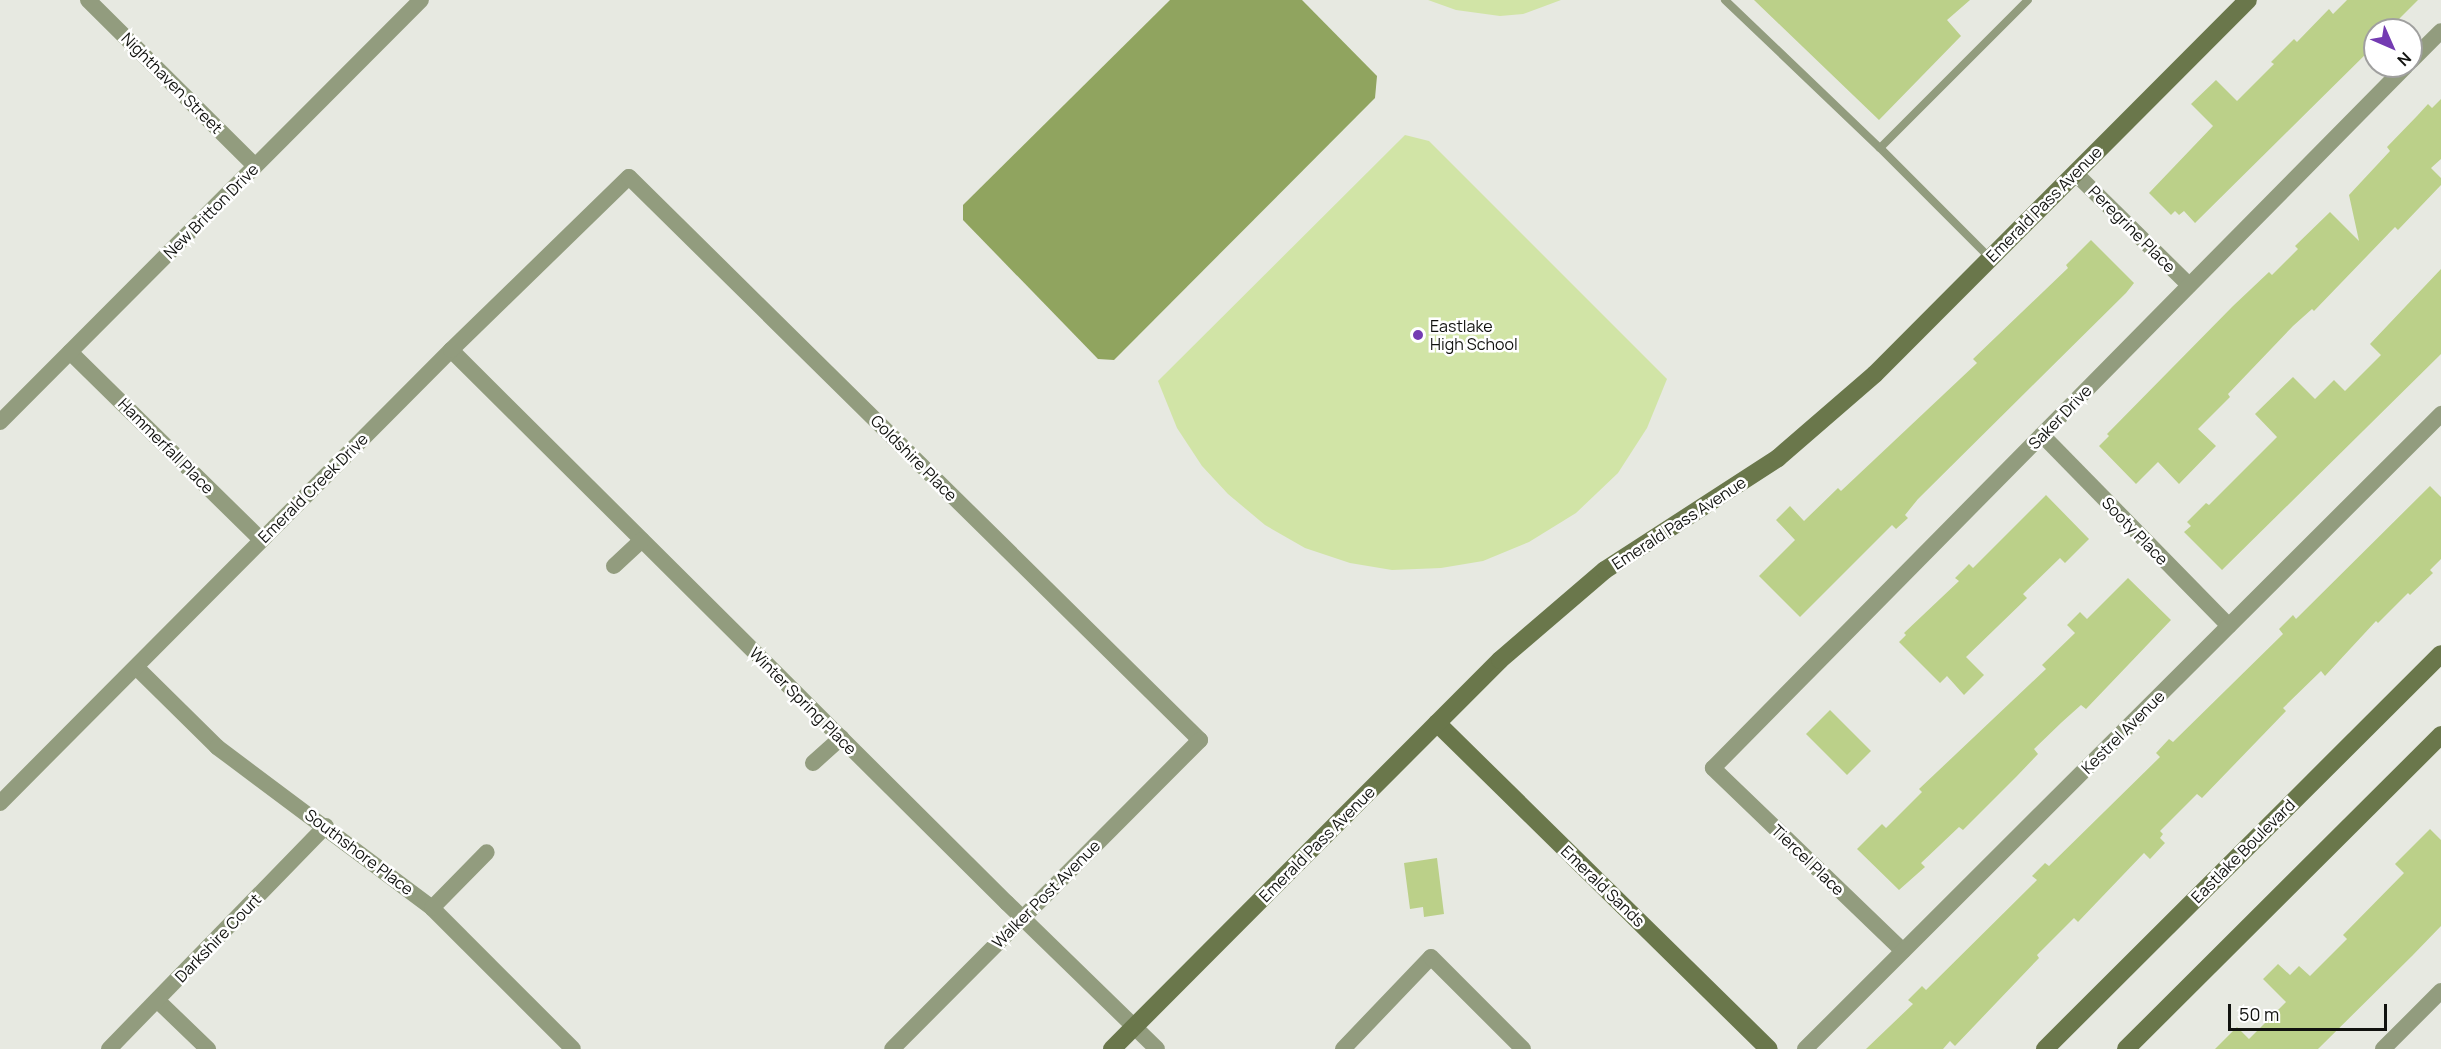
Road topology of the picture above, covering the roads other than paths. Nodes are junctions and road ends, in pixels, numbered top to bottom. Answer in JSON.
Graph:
{"nodes":[{"id":1,"x":88,"y":0,"type":"edge"},
{"id":2,"x":421,"y":0,"type":"edge"},
{"id":3,"x":1725,"y":0,"type":"edge"},
{"id":4,"x":2028,"y":0,"type":"edge"},
{"id":5,"x":2248,"y":0,"type":"edge"},
{"id":6,"x":2441,"y":31,"type":"edge"},
{"id":7,"x":2423,"y":49,"type":"edge"},
{"id":8,"x":2394,"y":78,"type":"edge"},
{"id":9,"x":1880,"y":148,"type":"junction"},
{"id":10,"x":255,"y":166,"type":"junction"},
{"id":11,"x":2075,"y":172,"type":"junction"},
{"id":12,"x":628,"y":177,"type":"joint"},
{"id":13,"x":1990,"y":258,"type":"junction"},
{"id":14,"x":2189,"y":285,"type":"junction"},
{"id":15,"x":451,"y":350,"type":"junction"},
{"id":16,"x":70,"y":352,"type":"junction"},
{"id":17,"x":2441,"y":414,"type":"edge"},
{"id":18,"x":0,"y":422,"type":"edge"},
{"id":19,"x":2042,"y":435,"type":"junction"},
{"id":20,"x":261,"y":540,"type":"junction"},
{"id":21,"x":642,"y":540,"type":"junction"},
{"id":22,"x":614,"y":566,"type":"dead end"},
{"id":23,"x":2229,"y":626,"type":"junction"},
{"id":24,"x":2441,"y":654,"type":"edge"},
{"id":25,"x":136,"y":667,"type":"junction"},
{"id":26,"x":1437,"y":723,"type":"junction"},
{"id":27,"x":2441,"y":735,"type":"edge"},
{"id":28,"x":841,"y":738,"type":"junction"},
{"id":29,"x":1200,"y":740,"type":"joint"},
{"id":30,"x":813,"y":764,"type":"dead end"},
{"id":31,"x":1713,"y":768,"type":"joint"},
{"id":32,"x":0,"y":803,"type":"edge"},
{"id":33,"x":326,"y":826,"type":"junction"},
{"id":34,"x":487,"y":852,"type":"dead end"},
{"id":35,"x":432,"y":908,"type":"junction"},
{"id":36,"x":1022,"y":918,"type":"junction"},
{"id":37,"x":1903,"y":951,"type":"junction"},
{"id":38,"x":2441,"y":991,"type":"edge"},
{"id":39,"x":157,"y":1000,"type":"junction"},
{"id":40,"x":1135,"y":1027,"type":"junction"},
{"id":41,"x":109,"y":1049,"type":"edge"},
{"id":42,"x":208,"y":1049,"type":"edge"},
{"id":43,"x":573,"y":1049,"type":"edge"},
{"id":44,"x":892,"y":1049,"type":"edge"},
{"id":45,"x":1112,"y":1049,"type":"edge"},
{"id":46,"x":1157,"y":1049,"type":"edge"},
{"id":47,"x":1343,"y":1049,"type":"edge"},
{"id":48,"x":1523,"y":1049,"type":"edge"},
{"id":49,"x":1769,"y":1049,"type":"edge"},
{"id":50,"x":1805,"y":1049,"type":"edge"},
{"id":51,"x":2044,"y":1049,"type":"edge"},
{"id":52,"x":2126,"y":1049,"type":"edge"},
{"id":53,"x":2383,"y":1049,"type":"edge"}],
"edges":[{"from":1,"to":10,"type":"street","name":"Nighthaven Street"},
{"from":2,"to":10,"type":"street","name":"New Britton Drive"},
{"from":3,"to":9,"type":"lane"},
{"from":4,"to":9,"type":"lane"},
{"from":5,"to":11,"type":"street","name":"Emerald Pass Avenue"},
{"from":6,"to":7,"type":"street"},
{"from":8,"to":14,"type":"street","name":"Saker Drive"},
{"from":9,"to":13,"type":"lane"},
{"from":10,"to":16,"type":"street","name":"New Britton Drive"},
{"from":11,"to":13,"type":"street","name":"Emerald Pass Avenue"},
{"from":11,"to":14,"type":"street","name":"Peregrine Place"},
{"from":12,"to":15,"type":"street","name":"Emerald Creek Drive"},
{"from":12,"to":29,"type":"street","name":"Goldshire Place"},
{"from":13,"to":26,"type":"street","name":"Emerald Pass Avenue"},
{"from":14,"to":19,"type":"street","name":"Saker Drive"},
{"from":15,"to":20,"type":"street","name":"Emerald Creek Drive"},
{"from":15,"to":21,"type":"street","name":"Winter Spring Place"},
{"from":16,"to":18,"type":"street","name":"New Britton Drive"},
{"from":16,"to":20,"type":"street","name":"Hammerfall Place"},
{"from":17,"to":23,"type":"street","name":"Kestrel Avenue"},
{"from":19,"to":23,"type":"street","name":"Sooty Place"},
{"from":19,"to":31,"type":"street","name":"Saker Drive"},
{"from":20,"to":25,"type":"street","name":"Emerald Creek Drive"},
{"from":21,"to":22,"type":"street"},
{"from":21,"to":28,"type":"street","name":"Winter Spring Place"},
{"from":23,"to":37,"type":"street","name":"Kestrel Avenue"},
{"from":24,"to":51,"type":"street","name":"Eastlake Boulevard"},
{"from":25,"to":32,"type":"street","name":"Emerald Creek Drive"},
{"from":25,"to":33,"type":"street","name":"Southshore Place"},
{"from":26,"to":40,"type":"street","name":"Emerald Pass Avenue"},
{"from":26,"to":49,"type":"street","name":"Emerald Sands"},
{"from":27,"to":52,"type":"street"},
{"from":28,"to":30,"type":"street"},
{"from":28,"to":36,"type":"street","name":"Winter Spring Place"},
{"from":29,"to":36,"type":"street","name":"Walker Post Avenue"},
{"from":31,"to":37,"type":"street","name":"Tiercel Place"},
{"from":33,"to":35,"type":"street","name":"Southshore Place"},
{"from":33,"to":39,"type":"street","name":"Darkshire Court"},
{"from":34,"to":35,"type":"street"},
{"from":35,"to":43,"type":"street","name":"Southshore Place"},
{"from":36,"to":40,"type":"street","name":"Winter Spring Place"},
{"from":36,"to":44,"type":"street","name":"Walker Post Avenue"},
{"from":37,"to":50,"type":"street","name":"Kestrel Avenue"},
{"from":38,"to":53,"type":"street"},
{"from":39,"to":41,"type":"street","name":"Darkshire Court"},
{"from":39,"to":42,"type":"street"},
{"from":40,"to":45,"type":"street","name":"Emerald Pass Avenue"},
{"from":40,"to":46,"type":"street","name":"Winter Spring Place"},
{"from":47,"to":48,"type":"street"}]}
